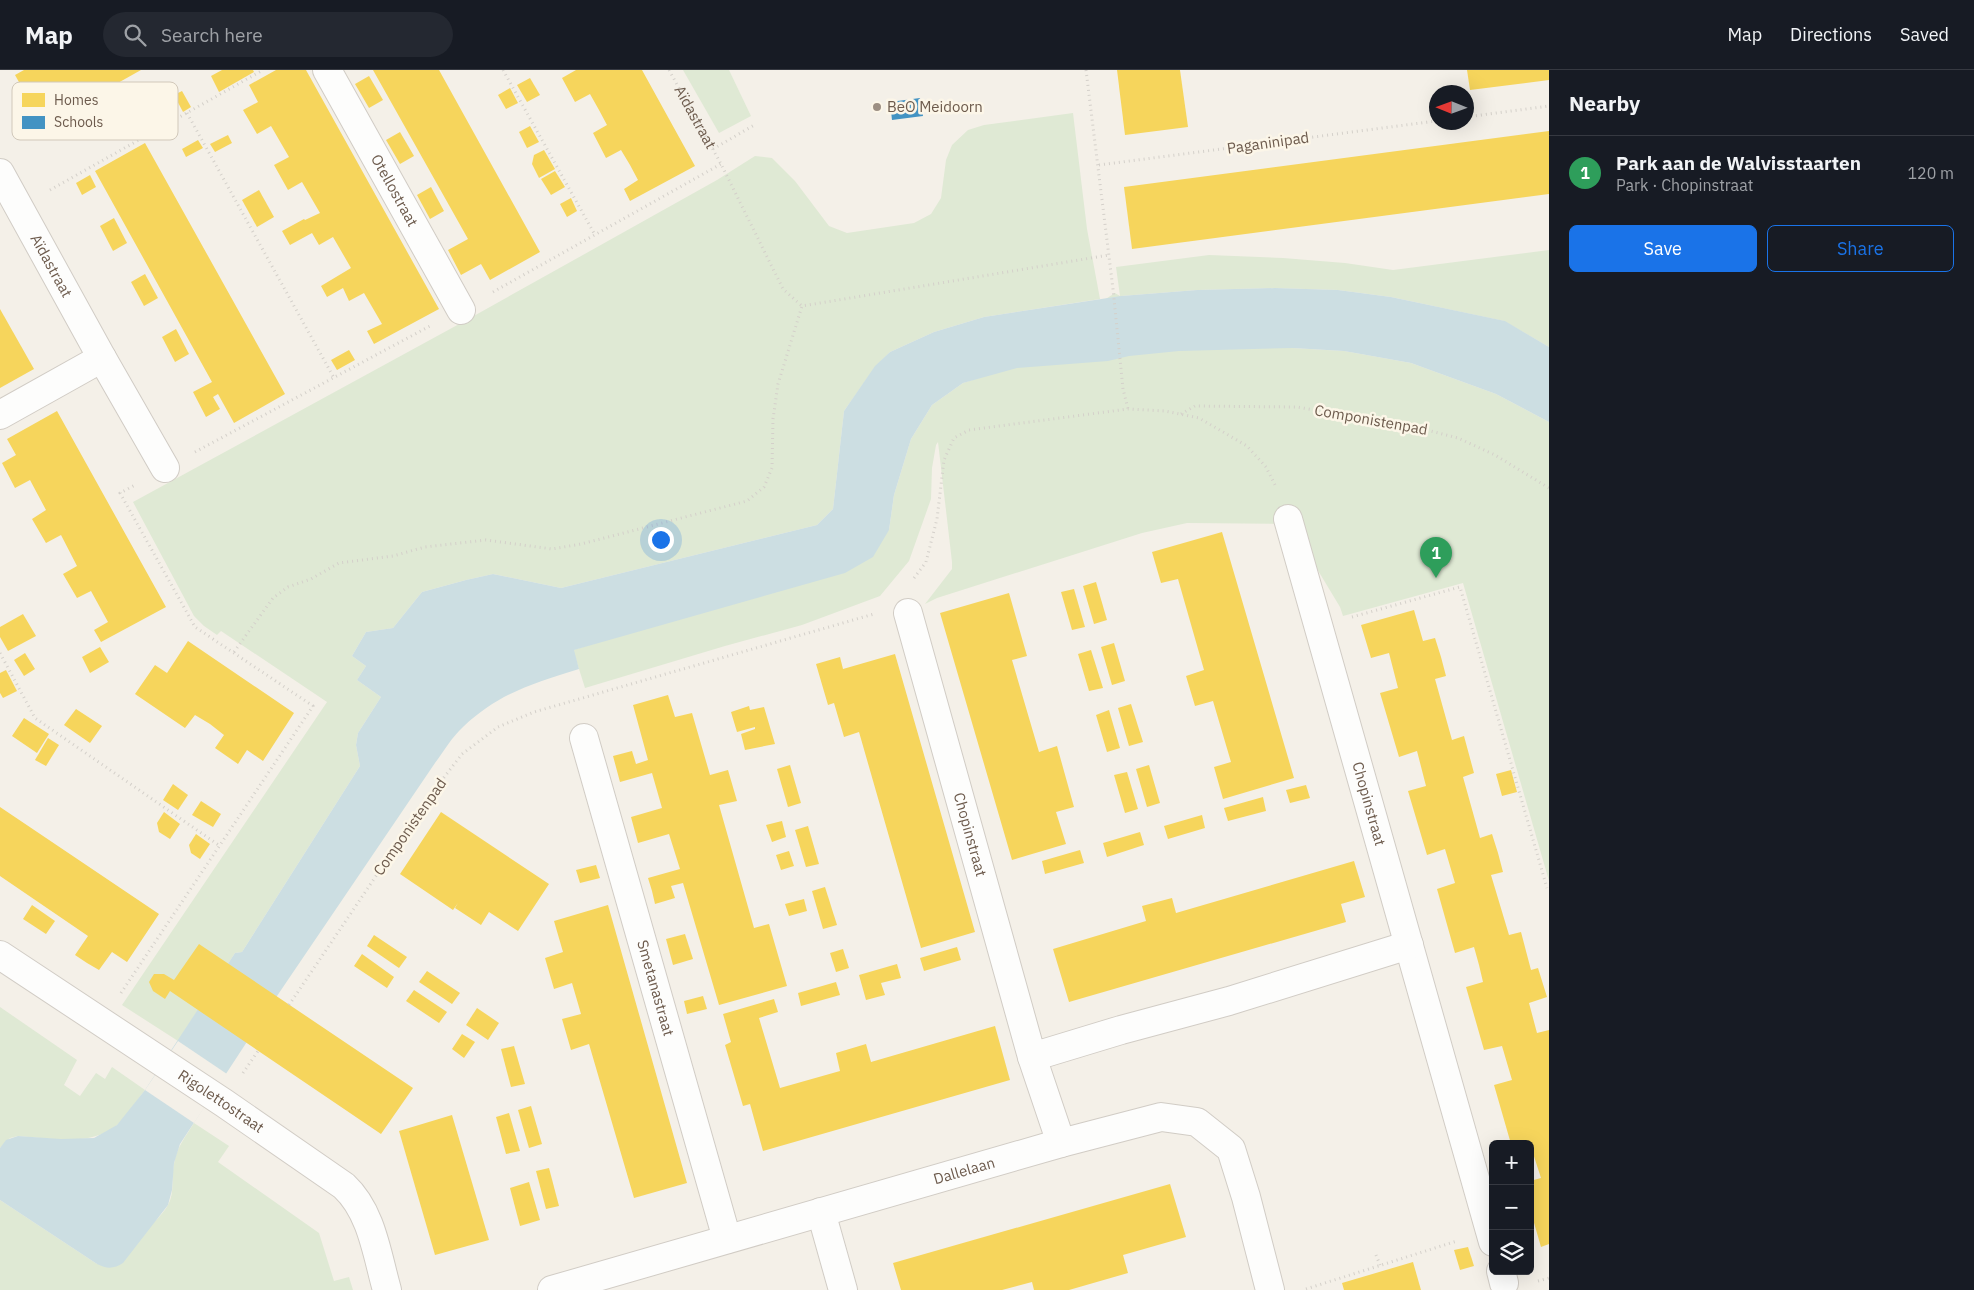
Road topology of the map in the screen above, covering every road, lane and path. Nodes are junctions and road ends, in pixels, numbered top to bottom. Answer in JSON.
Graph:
{"nodes":[{"id":1,"x":262,"y":70,"type":"edge"},
{"id":2,"x":327,"y":70,"type":"edge"},
{"id":3,"x":503,"y":70,"type":"edge"},
{"id":4,"x":669,"y":70,"type":"edge"},
{"id":5,"x":1086,"y":70,"type":"edge"},
{"id":6,"x":1549,"y":106,"type":"edge"},
{"id":7,"x":187,"y":113,"type":"junction"},
{"id":8,"x":1474,"y":116,"type":"edge"},
{"id":9,"x":178,"y":118,"type":"edge"},
{"id":10,"x":1429,"y":122,"type":"edge"},
{"id":11,"x":756,"y":124,"type":"dead end"},
{"id":12,"x":139,"y":140,"type":"edge"},
{"id":13,"x":713,"y":150,"type":"junction"},
{"id":14,"x":721,"y":164,"type":"junction"},
{"id":15,"x":1098,"y":165,"type":"junction"},
{"id":16,"x":0,"y":173,"type":"edge"},
{"id":17,"x":19,"y":208,"type":"junction"},
{"id":18,"x":595,"y":235,"type":"junction"},
{"id":19,"x":1109,"y":255,"type":"junction"},
{"id":20,"x":802,"y":306,"type":"junction"},
{"id":21,"x":461,"y":310,"type":"junction"},
{"id":22,"x":102,"y":358,"type":"junction"},
{"id":23,"x":334,"y":378,"type":"junction"},
{"id":24,"x":1128,"y":409,"type":"junction"},
{"id":25,"x":1181,"y":414,"type":"junction"},
{"id":26,"x":0,"y":415,"type":"edge"},
{"id":27,"x":165,"y":468,"type":"junction"},
{"id":28,"x":1549,"y":488,"type":"edge"},
{"id":29,"x":1288,"y":519,"type":"joint"},
{"id":30,"x":910,"y":583,"type":"dead end"},
{"id":31,"x":878,"y":612,"type":"dead end"},
{"id":32,"x":908,"y":613,"type":"dead end"},
{"id":33,"x":1318,"y":627,"type":"junction"},
{"id":34,"x":234,"y":652,"type":"junction"},
{"id":35,"x":0,"y":653,"type":"edge"},
{"id":36,"x":584,"y":738,"type":"dead end"},
{"id":37,"x":220,"y":846,"type":"junction"},
{"id":38,"x":1547,"y":888,"type":"dead end"},
{"id":39,"x":1409,"y":945,"type":"junction"},
{"id":40,"x":0,"y":955,"type":"edge"},
{"id":41,"x":289,"y":1005,"type":"dead end"},
{"id":42,"x":101,"y":1022,"type":"junction"},
{"id":43,"x":1032,"y":1057,"type":"junction"},
{"id":44,"x":1061,"y":1143,"type":"junction"},
{"id":45,"x":821,"y":1212,"type":"junction"},
{"id":46,"x":1489,"y":1230,"type":"edge"},
{"id":47,"x":726,"y":1238,"type":"junction"},
{"id":48,"x":1489,"y":1238,"type":"edge"},
{"id":49,"x":1376,"y":1256,"type":"dead end"},
{"id":50,"x":1380,"y":1265,"type":"junction"},
{"id":51,"x":387,"y":1290,"type":"edge"},
{"id":52,"x":552,"y":1290,"type":"edge"},
{"id":53,"x":843,"y":1290,"type":"edge"},
{"id":54,"x":1270,"y":1290,"type":"edge"},
{"id":55,"x":1303,"y":1290,"type":"edge"}],
"edges":[{"from":1,"to":7,"type":"path"},
{"from":2,"to":21,"type":"street","name":"Otellostraat"},
{"from":3,"to":18,"type":"path"},
{"from":4,"to":13,"type":"path","name":"Aïdastraat"},
{"from":5,"to":15,"type":"path"},
{"from":6,"to":8,"type":"path"},
{"from":7,"to":9,"type":"path"},
{"from":7,"to":23,"type":"path"},
{"from":10,"to":15,"type":"path","name":"Paganinipad"},
{"from":11,"to":13,"type":"path"},
{"from":12,"to":17,"type":"path"},
{"from":13,"to":14,"type":"path","name":"Aïdastraat"},
{"from":14,"to":18,"type":"path"},
{"from":14,"to":20,"type":"path","name":"Aïdastraat"},
{"from":15,"to":19,"type":"path"},
{"from":16,"to":17,"type":"street","name":"Aïdastraat"},
{"from":17,"to":22,"type":"street","name":"Aïdastraat"},
{"from":18,"to":21,"type":"path"},
{"from":19,"to":20,"type":"path"},
{"from":19,"to":24,"type":"path"},
{"from":20,"to":34,"type":"path"},
{"from":21,"to":23,"type":"path"},
{"from":22,"to":26,"type":"street"},
{"from":22,"to":27,"type":"street","name":"Aïdastraat"},
{"from":23,"to":27,"type":"path"},
{"from":24,"to":25,"type":"path"},
{"from":24,"to":30,"type":"path"},
{"from":25,"to":28,"type":"path","name":"Componistenpad"},
{"from":25,"to":29,"type":"path"},
{"from":27,"to":34,"type":"path"},
{"from":29,"to":33,"type":"street","name":"Chopinstraat"},
{"from":31,"to":41,"type":"path","name":"Componistenpad"},
{"from":32,"to":43,"type":"street","name":"Chopinstraat"},
{"from":33,"to":38,"type":"path"},
{"from":33,"to":39,"type":"street","name":"Chopinstraat"},
{"from":34,"to":37,"type":"path"},
{"from":35,"to":37,"type":"path"},
{"from":36,"to":47,"type":"street","name":"Smetanastraat"},
{"from":37,"to":42,"type":"path"},
{"from":39,"to":43,"type":"street"},
{"from":39,"to":46,"type":"street","name":"Chopinstraat"},
{"from":40,"to":42,"type":"street","name":"Rigolettostraat"},
{"from":42,"to":51,"type":"street","name":"Rigolettostraat"},
{"from":43,"to":44,"type":"street","name":"Chopinstraat"},
{"from":44,"to":45,"type":"street","name":"Dallelaan"},
{"from":44,"to":54,"type":"street","name":"Dallelaan"},
{"from":45,"to":47,"type":"street","name":"Dallelaan"},
{"from":45,"to":53,"type":"street"},
{"from":47,"to":52,"type":"street","name":"Dallelaan"},
{"from":48,"to":50,"type":"path"},
{"from":49,"to":50,"type":"path"},
{"from":50,"to":55,"type":"path"}]}
